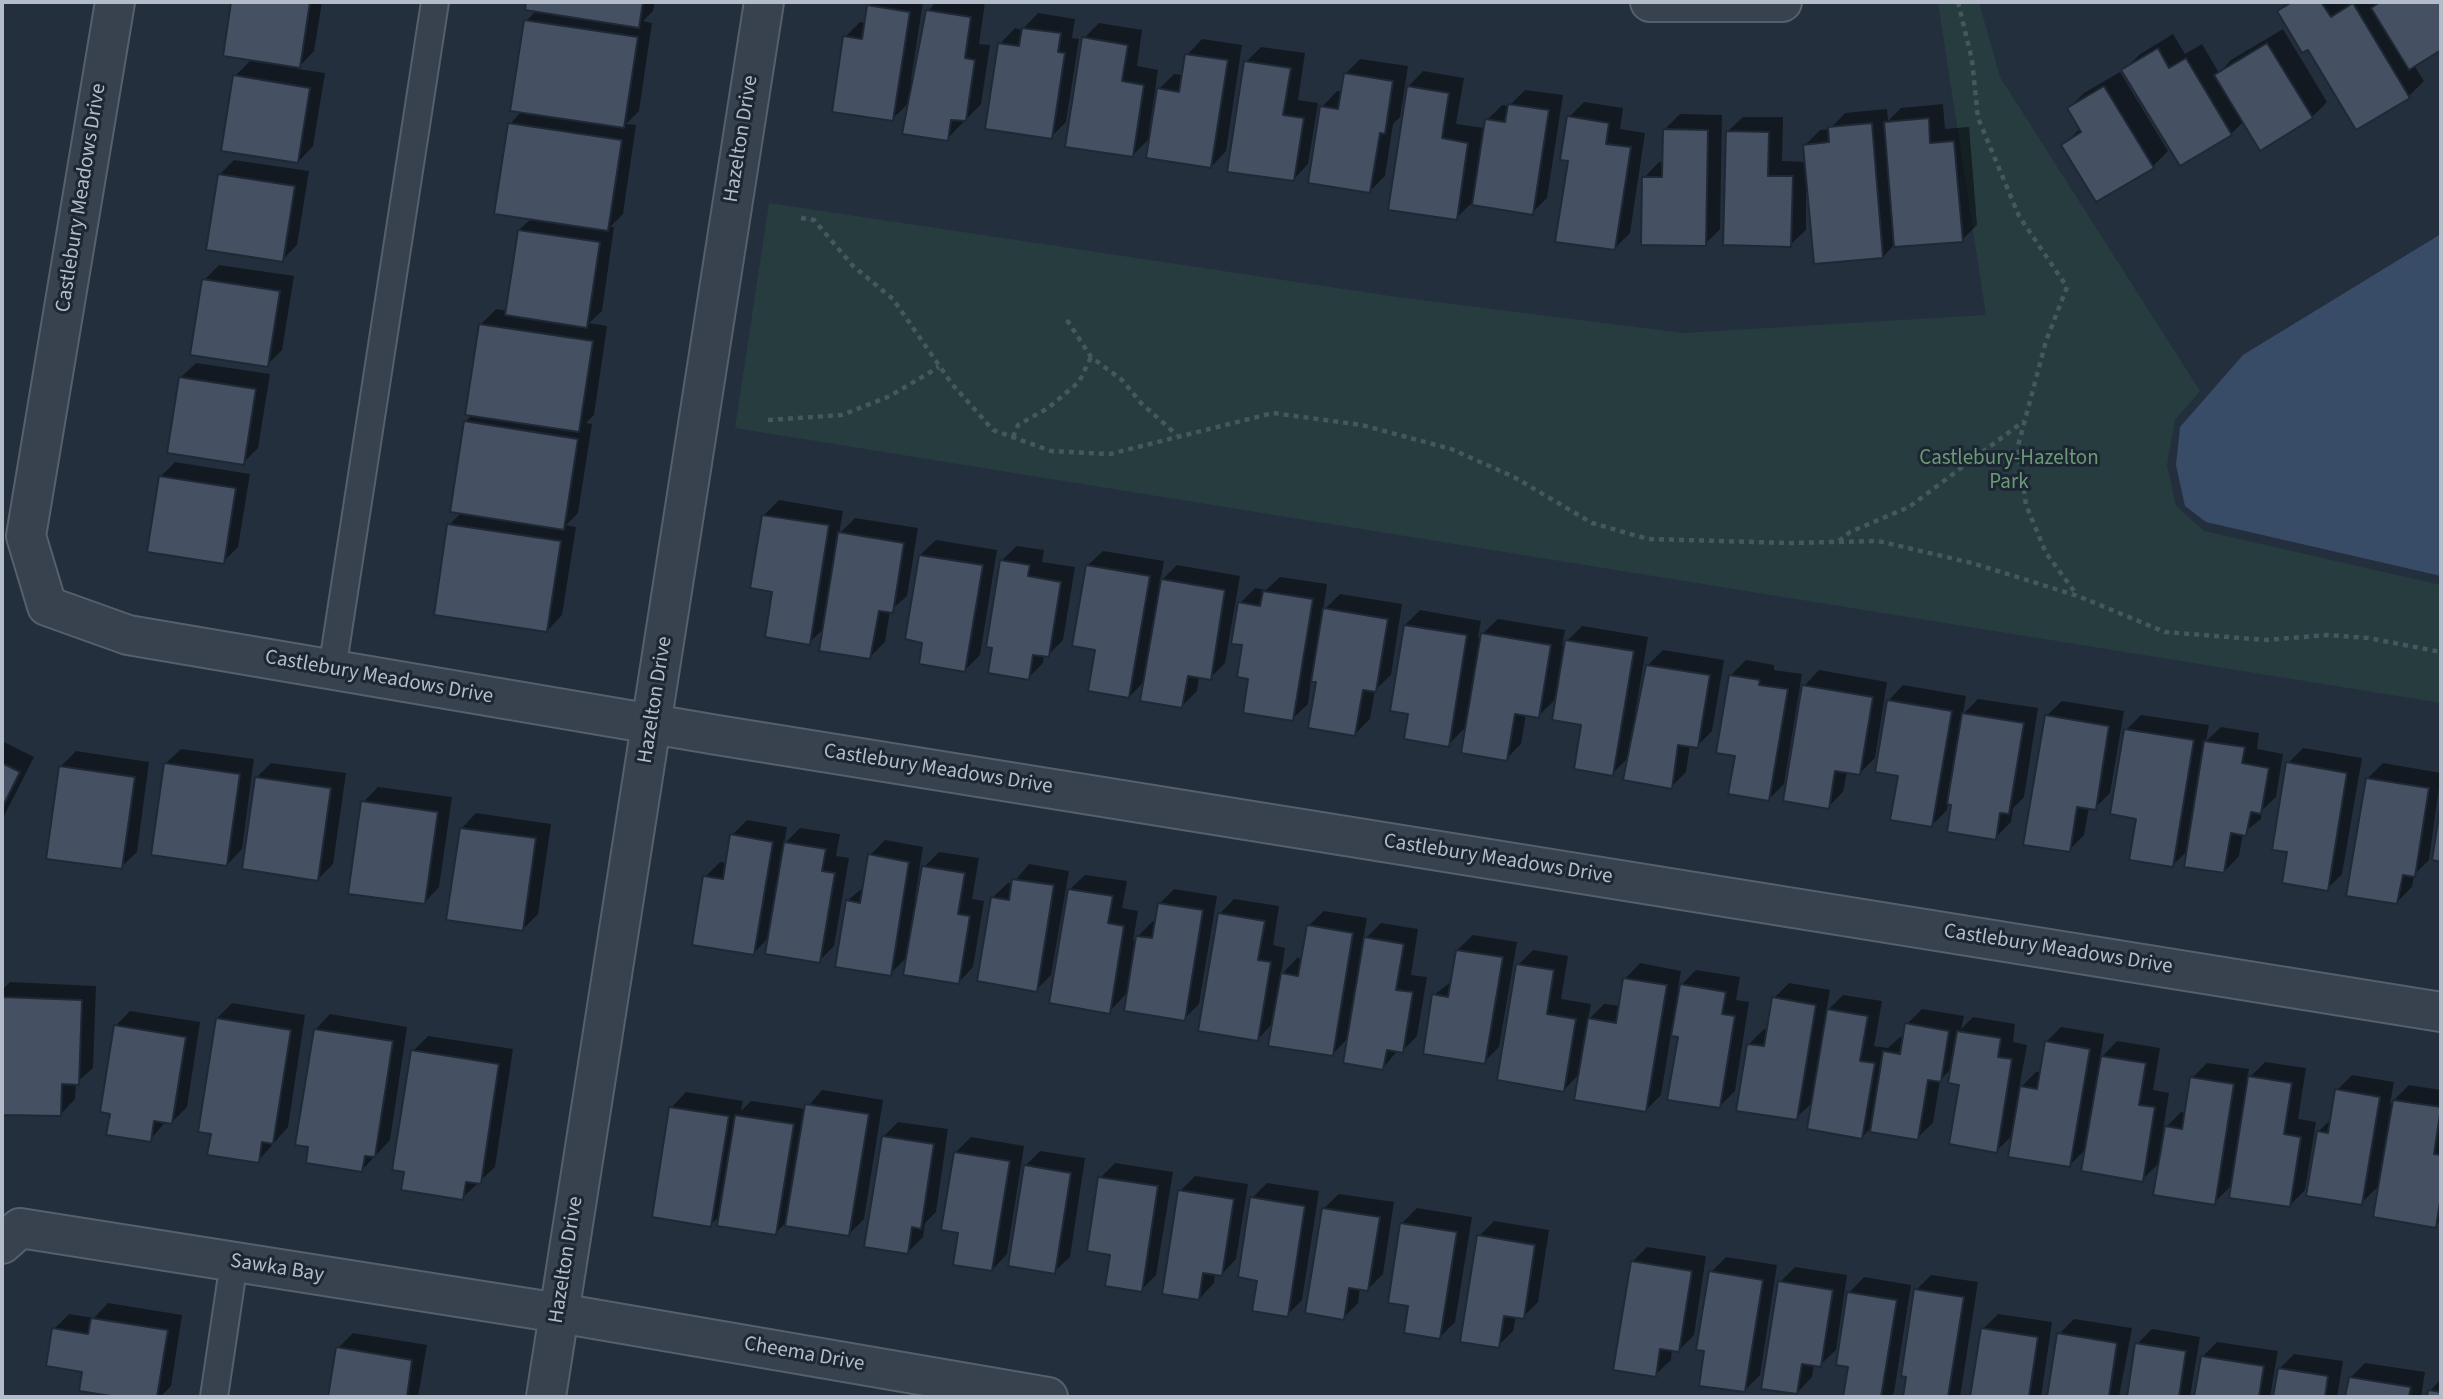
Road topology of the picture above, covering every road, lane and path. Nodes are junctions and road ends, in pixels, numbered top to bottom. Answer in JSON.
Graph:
{"nodes":[{"id":1,"x":115,"y":2,"type":"edge"},
{"id":2,"x":435,"y":2,"type":"edge"},
{"id":3,"x":764,"y":2,"type":"edge"},
{"id":4,"x":1650,"y":2,"type":"edge"},
{"id":5,"x":1783,"y":2,"type":"edge"},
{"id":6,"x":1958,"y":2,"type":"edge"},
{"id":7,"x":801,"y":218,"type":"dead end"},
{"id":8,"x":1067,"y":320,"type":"dead end"},
{"id":9,"x":1091,"y":357,"type":"junction"},
{"id":10,"x":939,"y":367,"type":"junction"},
{"id":11,"x":768,"y":420,"type":"dead end"},
{"id":12,"x":2024,"y":421,"type":"junction"},
{"id":13,"x":1178,"y":436,"type":"junction"},
{"id":14,"x":1013,"y":437,"type":"junction"},
{"id":15,"x":1838,"y":542,"type":"junction"},
{"id":16,"x":2078,"y":596,"type":"junction"},
{"id":17,"x":2441,"y":652,"type":"edge"},
{"id":18,"x":332,"y":670,"type":"junction"},
{"id":19,"x":652,"y":724,"type":"junction"},
{"id":20,"x":2441,"y":1012,"type":"edge"},
{"id":21,"x":2,"y":1244,"type":"edge"},
{"id":22,"x":234,"y":1262,"type":"junction"},
{"id":23,"x":559,"y":1313,"type":"junction"},
{"id":24,"x":214,"y":1397,"type":"edge"},
{"id":25,"x":546,"y":1397,"type":"edge"},
{"id":26,"x":1048,"y":1397,"type":"edge"}],
"edges":[{"from":1,"to":18,"type":"street","name":"Castlebury Meadows Drive"},
{"from":2,"to":18,"type":"lane"},
{"from":3,"to":19,"type":"street","name":"Hazelton Drive"},
{"from":4,"to":5,"type":"street"},
{"from":6,"to":12,"type":"path"},
{"from":7,"to":10,"type":"path"},
{"from":8,"to":9,"type":"path"},
{"from":9,"to":13,"type":"path"},
{"from":9,"to":14,"type":"path"},
{"from":10,"to":11,"type":"path"},
{"from":10,"to":14,"type":"path"},
{"from":12,"to":15,"type":"path"},
{"from":12,"to":16,"type":"path"},
{"from":13,"to":14,"type":"path"},
{"from":13,"to":15,"type":"path"},
{"from":15,"to":16,"type":"path"},
{"from":16,"to":17,"type":"path"},
{"from":18,"to":19,"type":"street","name":"Castlebury Meadows Drive"},
{"from":19,"to":20,"type":"street","name":"Castlebury Meadows Drive"},
{"from":19,"to":23,"type":"street","name":"Hazelton Drive"},
{"from":21,"to":22,"type":"street","name":"Sawka Bay"},
{"from":22,"to":23,"type":"street","name":"Sawka Bay"},
{"from":22,"to":24,"type":"lane"},
{"from":23,"to":25,"type":"street","name":"Hazelton Drive"},
{"from":23,"to":26,"type":"street","name":"Cheema Drive"}]}
